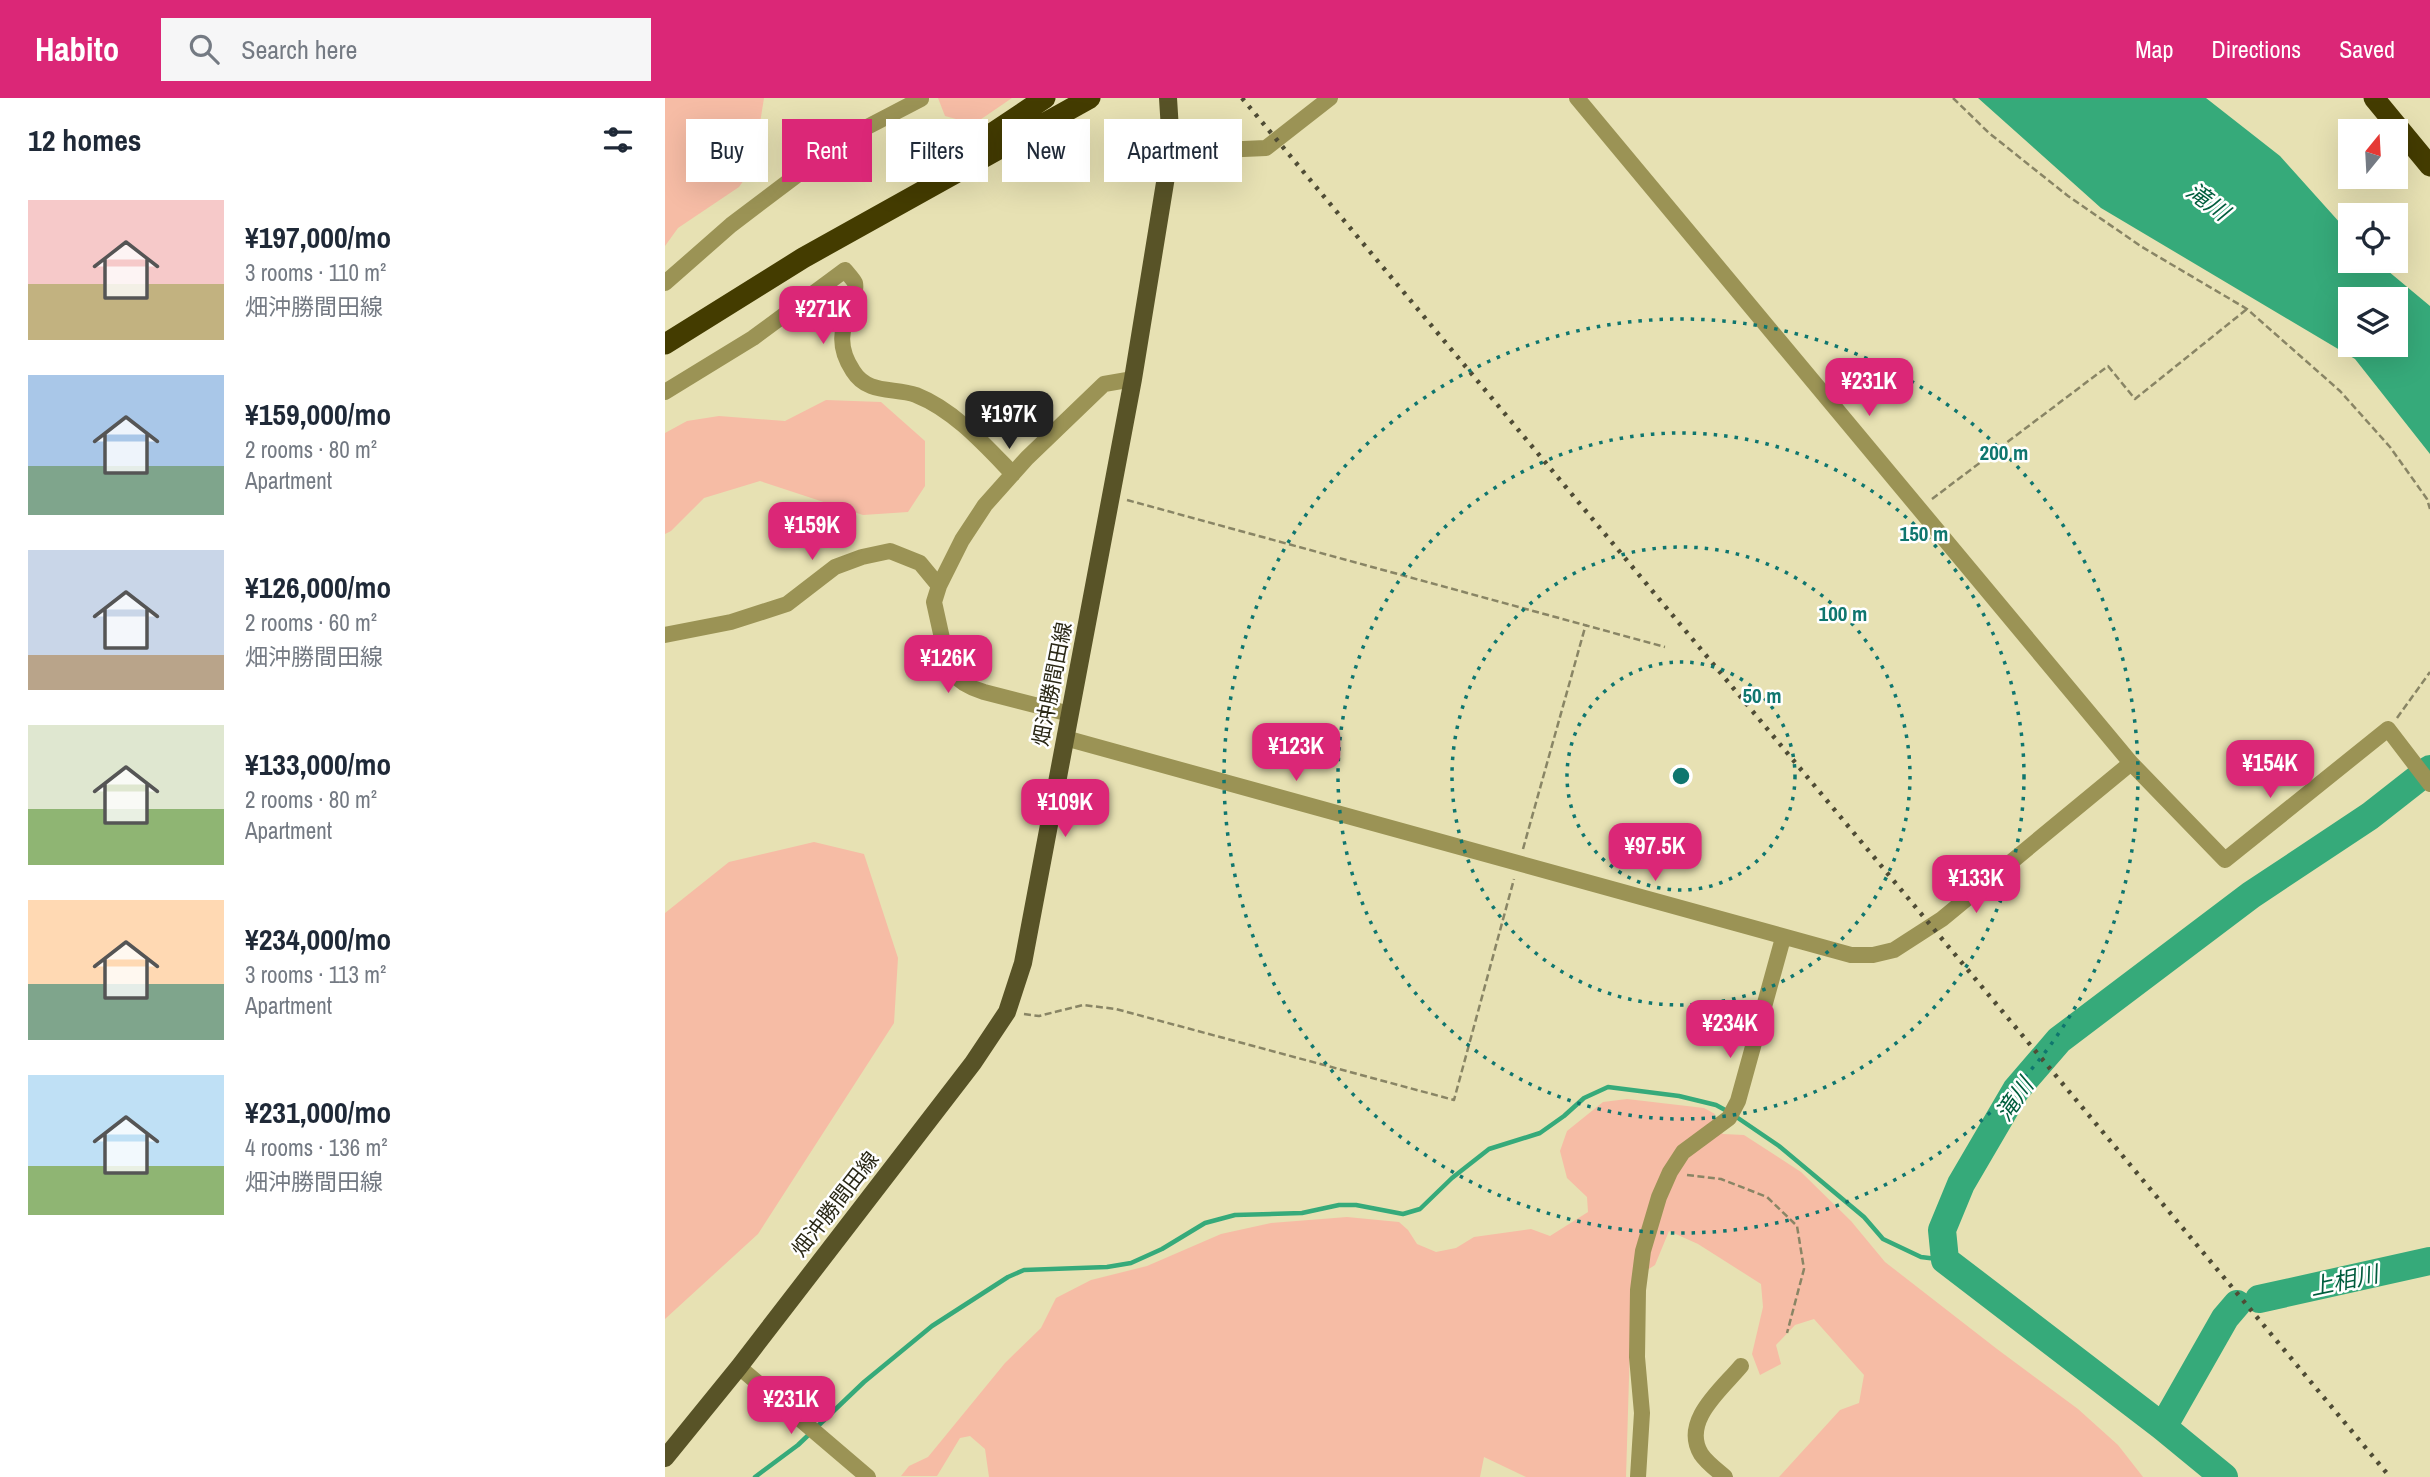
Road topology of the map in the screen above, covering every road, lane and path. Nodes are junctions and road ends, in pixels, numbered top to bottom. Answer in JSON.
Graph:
{"nodes":[{"id":1,"x":1045,"y":98,"type":"edge"},
{"id":2,"x":1090,"y":98,"type":"edge"},
{"id":3,"x":1168,"y":98,"type":"edge"},
{"id":4,"x":1329,"y":98,"type":"edge"},
{"id":5,"x":1577,"y":98,"type":"edge"},
{"id":6,"x":1953,"y":98,"type":"edge"},
{"id":7,"x":2374,"y":98,"type":"edge"},
{"id":8,"x":921,"y":99,"type":"edge"},
{"id":9,"x":1169,"y":119,"type":"edge"},
{"id":10,"x":1242,"y":149,"type":"edge"},
{"id":11,"x":2430,"y":166,"type":"edge"},
{"id":12,"x":1165,"y":182,"type":"edge"},
{"id":13,"x":803,"y":258,"type":"junction"},
{"id":14,"x":665,"y":284,"type":"edge"},
{"id":15,"x":2247,"y":309,"type":"junction"},
{"id":16,"x":665,"y":344,"type":"edge"},
{"id":17,"x":1133,"y":379,"type":"junction"},
{"id":18,"x":665,"y":392,"type":"edge"},
{"id":19,"x":1013,"y":474,"type":"junction"},
{"id":20,"x":1110,"y":497,"type":"junction"},
{"id":21,"x":1920,"y":508,"type":"junction"},
{"id":22,"x":2430,"y":509,"type":"edge"},
{"id":23,"x":939,"y":586,"type":"junction"},
{"id":24,"x":1586,"y":624,"type":"junction"},
{"id":25,"x":665,"y":635,"type":"edge"},
{"id":26,"x":1665,"y":647,"type":"dead end"},
{"id":27,"x":2430,"y":672,"type":"edge"},
{"id":28,"x":1070,"y":714,"type":"junction"},
{"id":29,"x":2390,"y":732,"type":"junction"},
{"id":30,"x":1065,"y":738,"type":"junction"},
{"id":31,"x":2131,"y":763,"type":"junction"},
{"id":32,"x":2430,"y":785,"type":"edge"},
{"id":33,"x":1518,"y":864,"type":"junction"},
{"id":34,"x":1783,"y":938,"type":"junction"},
{"id":35,"x":1007,"y":1012,"type":"junction"},
{"id":36,"x":1670,"y":1172,"type":"junction"},
{"id":37,"x":1787,"y":1333,"type":"dead end"},
{"id":38,"x":1741,"y":1366,"type":"dead end"},
{"id":39,"x":739,"y":1367,"type":"junction"},
{"id":40,"x":665,"y":1458,"type":"edge"},
{"id":41,"x":868,"y":1477,"type":"edge"},
{"id":42,"x":1638,"y":1477,"type":"edge"},
{"id":43,"x":1725,"y":1477,"type":"edge"}],
"edges":[{"from":1,"to":13,"type":"highway"},
{"from":2,"to":13,"type":"highway"},
{"from":3,"to":9,"type":"main road","name":"畑沖勝間田線"},
{"from":4,"to":10,"type":"street"},
{"from":5,"to":21,"type":"street"},
{"from":6,"to":15,"type":"path"},
{"from":7,"to":11,"type":"highway"},
{"from":8,"to":14,"type":"street"},
{"from":12,"to":17,"type":"main road","name":"畑沖勝間田線"},
{"from":13,"to":16,"type":"highway"},
{"from":15,"to":21,"type":"path"},
{"from":15,"to":22,"type":"path"},
{"from":17,"to":19,"type":"street"},
{"from":17,"to":20,"type":"main road","name":"畑沖勝間田線"},
{"from":18,"to":19,"type":"street"},
{"from":19,"to":23,"type":"street"},
{"from":20,"to":24,"type":"path"},
{"from":20,"to":28,"type":"main road","name":"畑沖勝間田線"},
{"from":21,"to":31,"type":"street"},
{"from":23,"to":25,"type":"street"},
{"from":23,"to":28,"type":"street"},
{"from":24,"to":26,"type":"path"},
{"from":24,"to":33,"type":"path"},
{"from":27,"to":29,"type":"path"},
{"from":28,"to":30,"type":"main road","name":"畑沖勝間田線"},
{"from":29,"to":31,"type":"street"},
{"from":29,"to":32,"type":"street"},
{"from":30,"to":33,"type":"street"},
{"from":30,"to":35,"type":"main road","name":"畑沖勝間田線"},
{"from":31,"to":34,"type":"street"},
{"from":33,"to":34,"type":"street"},
{"from":33,"to":35,"type":"path"},
{"from":34,"to":36,"type":"street"},
{"from":35,"to":39,"type":"main road","name":"畑沖勝間田線"},
{"from":36,"to":37,"type":"path"},
{"from":36,"to":42,"type":"street"},
{"from":38,"to":43,"type":"street"},
{"from":39,"to":40,"type":"main road","name":"畑沖勝間田線"},
{"from":39,"to":41,"type":"street"}]}
